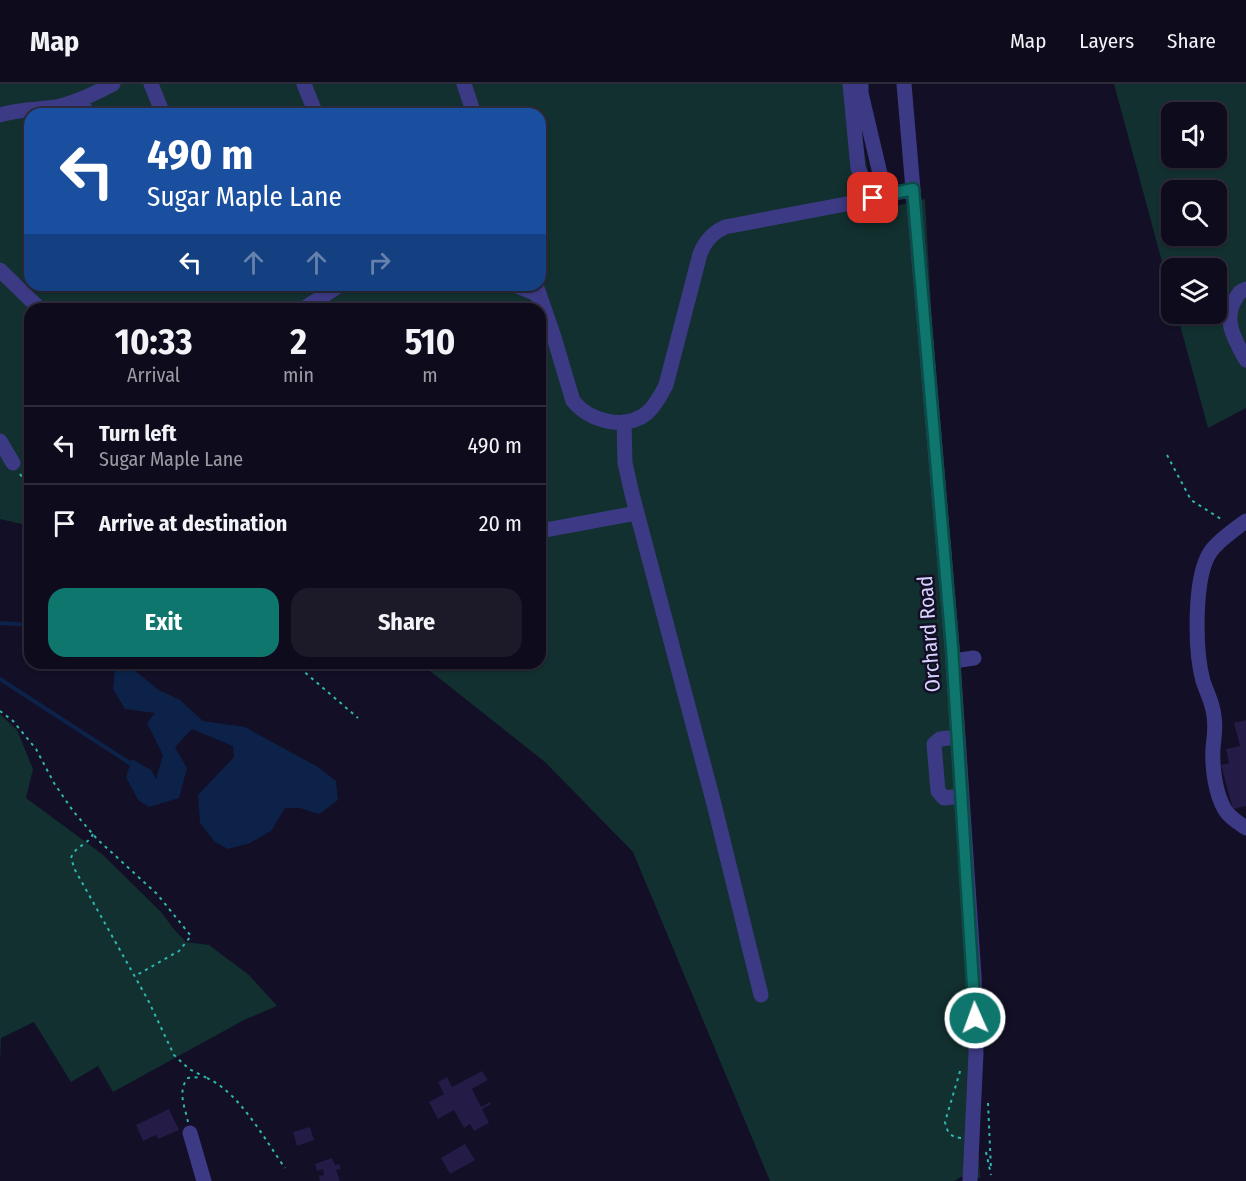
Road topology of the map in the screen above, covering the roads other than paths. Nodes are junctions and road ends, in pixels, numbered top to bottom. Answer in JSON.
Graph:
{"nodes":[{"id":1,"x":113,"y":84,"type":"edge"},
{"id":2,"x":151,"y":84,"type":"edge"},
{"id":3,"x":304,"y":84,"type":"edge"},
{"id":4,"x":464,"y":84,"type":"edge"},
{"id":5,"x":850,"y":84,"type":"edge"},
{"id":6,"x":861,"y":84,"type":"edge"},
{"id":7,"x":904,"y":84,"type":"edge"},
{"id":8,"x":81,"y":99,"type":"junction"},
{"id":9,"x":48,"y":108,"type":"edge"},
{"id":10,"x":85,"y":108,"type":"edge"},
{"id":11,"x":161,"y":108,"type":"edge"},
{"id":12,"x":314,"y":108,"type":"edge"},
{"id":13,"x":472,"y":108,"type":"edge"},
{"id":14,"x":24,"y":111,"type":"edge"},
{"id":15,"x":0,"y":115,"type":"edge"},
{"id":16,"x":913,"y":189,"type":"junction"},
{"id":17,"x":885,"y":195,"type":"junction"},
{"id":18,"x":0,"y":270,"type":"edge"},
{"id":19,"x":1246,"y":289,"type":"edge"},
{"id":20,"x":331,"y":291,"type":"edge"},
{"id":21,"x":530,"y":291,"type":"edge"},
{"id":22,"x":538,"y":291,"type":"edge"},
{"id":23,"x":542,"y":302,"type":"joint"},
{"id":24,"x":34,"y":303,"type":"edge"},
{"id":25,"x":312,"y":303,"type":"edge"},
{"id":26,"x":546,"y":315,"type":"edge"},
{"id":27,"x":1246,"y":360,"type":"edge"},
{"id":28,"x":624,"y":422,"type":"junction"},
{"id":29,"x":0,"y":441,"type":"edge"},
{"id":30,"x":13,"y":463,"type":"road end"},
{"id":31,"x":637,"y":513,"type":"junction"},
{"id":32,"x":1246,"y":521,"type":"edge"},
{"id":33,"x":546,"y":530,"type":"edge"},
{"id":34,"x":974,"y":658,"type":"dead end"},
{"id":35,"x":953,"y":661,"type":"junction"},
{"id":36,"x":958,"y":736,"type":"junction"},
{"id":37,"x":962,"y":796,"type":"junction"},
{"id":38,"x":1246,"y":828,"type":"edge"},
{"id":39,"x":761,"y":995,"type":"dead end"},
{"id":40,"x":190,"y":1133,"type":"road end"},
{"id":41,"x":204,"y":1181,"type":"edge"},
{"id":42,"x":970,"y":1181,"type":"edge"}],
"edges":[{"from":1,"to":8,"type":"street"},
{"from":2,"to":11,"type":"street"},
{"from":3,"to":12,"type":"street"},
{"from":4,"to":13,"type":"street"},
{"from":5,"to":17,"type":"street"},
{"from":6,"to":17,"type":"street"},
{"from":7,"to":16,"type":"street","name":"Orchard Road"},
{"from":8,"to":9,"type":"street"},
{"from":8,"to":10,"type":"street"},
{"from":14,"to":15,"type":"street"},
{"from":16,"to":17,"type":"street"},
{"from":16,"to":35,"type":"street","name":"Orchard Road"},
{"from":17,"to":28,"type":"street"},
{"from":18,"to":24,"type":"street"},
{"from":19,"to":27,"type":"street"},
{"from":20,"to":25,"type":"street"},
{"from":21,"to":23,"type":"street"},
{"from":22,"to":23,"type":"street"},
{"from":26,"to":28,"type":"street"},
{"from":28,"to":31,"type":"street"},
{"from":29,"to":30,"type":"street"},
{"from":31,"to":33,"type":"street"},
{"from":31,"to":39,"type":"street"},
{"from":32,"to":38,"type":"street"},
{"from":34,"to":35,"type":"street"},
{"from":35,"to":36,"type":"street","name":"Orchard Road"},
{"from":36,"to":37,"type":"street","name":"Orchard Road"},
{"from":36,"to":37,"type":"street"},
{"from":37,"to":42,"type":"street","name":"Orchard Road"},
{"from":40,"to":41,"type":"street"}]}
